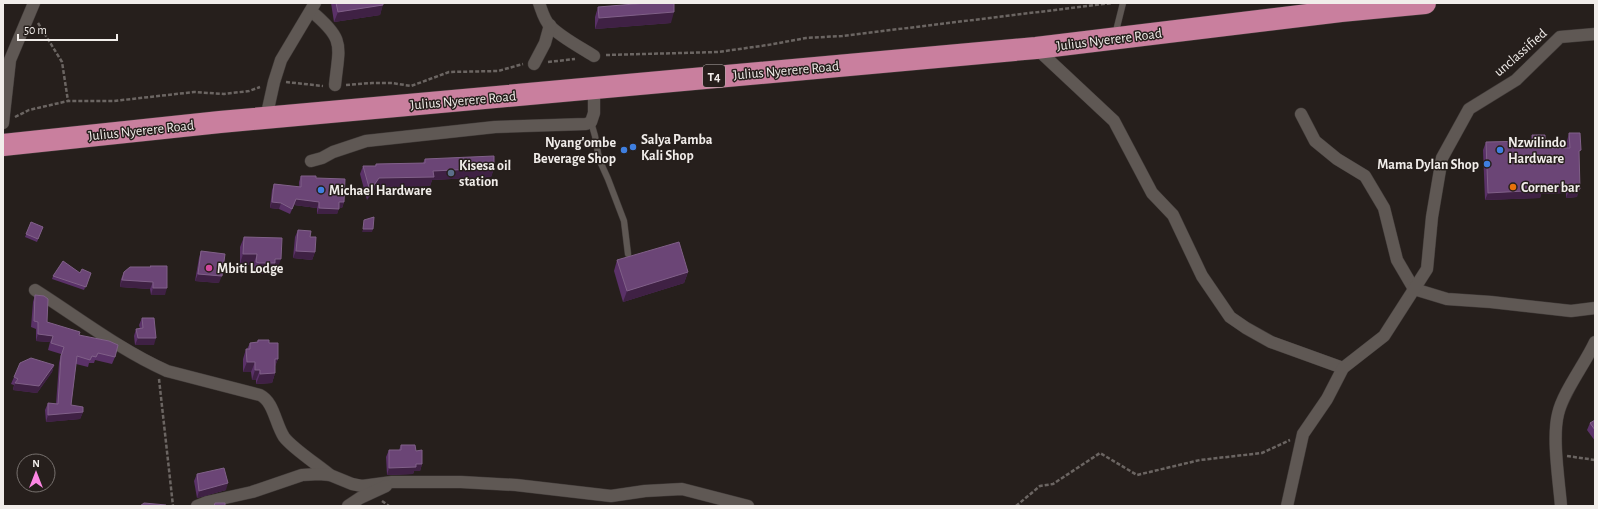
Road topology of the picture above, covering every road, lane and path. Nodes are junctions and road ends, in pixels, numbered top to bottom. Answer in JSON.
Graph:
{"nodes":[{"id":1,"x":539,"y":3,"type":"edge"},
{"id":2,"x":1112,"y":3,"type":"edge"},
{"id":3,"x":1123,"y":3,"type":"edge"},
{"id":4,"x":1425,"y":3,"type":"edge"},
{"id":5,"x":32,"y":7,"type":"edge"},
{"id":6,"x":313,"y":7,"type":"edge"},
{"id":7,"x":550,"y":25,"type":"junction"},
{"id":8,"x":1595,"y":34,"type":"edge"},
{"id":9,"x":1114,"y":38,"type":"junction"},
{"id":10,"x":1036,"y":48,"type":"junction"},
{"id":11,"x":594,"y":56,"type":"junction"},
{"id":12,"x":534,"y":64,"type":"joint"},
{"id":13,"x":335,"y":85,"type":"dead end"},
{"id":14,"x":594,"y":88,"type":"junction"},
{"id":15,"x":68,"y":101,"type":"dead end"},
{"id":16,"x":1300,"y":114,"type":"dead end"},
{"id":17,"x":266,"y":118,"type":"junction"},
{"id":18,"x":591,"y":122,"type":"junction"},
{"id":19,"x":3,"y":123,"type":"edge"},
{"id":20,"x":3,"y":144,"type":"edge"},
{"id":21,"x":311,"y":161,"type":"dead end"},
{"id":22,"x":628,"y":254,"type":"dead end"},
{"id":23,"x":1414,"y":289,"type":"junction"},
{"id":24,"x":35,"y":290,"type":"dead end"},
{"id":25,"x":1595,"y":308,"type":"edge"},
{"id":26,"x":1595,"y":342,"type":"edge"},
{"id":27,"x":158,"y":367,"type":"junction"},
{"id":28,"x":1343,"y":368,"type":"junction"},
{"id":29,"x":1302,"y":434,"type":"junction"},
{"id":30,"x":1557,"y":455,"type":"junction"},
{"id":31,"x":1595,"y":460,"type":"edge"},
{"id":32,"x":330,"y":475,"type":"junction"},
{"id":33,"x":392,"y":482,"type":"junction"},
{"id":34,"x":609,"y":501,"type":"edge"},
{"id":35,"x":173,"y":506,"type":"edge"},
{"id":36,"x":197,"y":506,"type":"edge"},
{"id":37,"x":348,"y":506,"type":"edge"},
{"id":38,"x":748,"y":506,"type":"edge"},
{"id":39,"x":1016,"y":506,"type":"edge"},
{"id":40,"x":1287,"y":506,"type":"edge"},
{"id":41,"x":1561,"y":506,"type":"edge"}],
"edges":[{"from":1,"to":7,"type":"street"},
{"from":2,"to":11,"type":"path"},
{"from":3,"to":9,"type":"lane"},
{"from":4,"to":9,"type":"highway","name":"Julius Nyerere Road","number":"T4"},
{"from":5,"to":15,"type":"path"},
{"from":5,"to":19,"type":"street"},
{"from":6,"to":13,"type":"street"},
{"from":6,"to":17,"type":"street"},
{"from":7,"to":11,"type":"street"},
{"from":7,"to":12,"type":"street"},
{"from":8,"to":23,"type":"street","name":"unclassified"},
{"from":9,"to":10,"type":"highway","name":"Julius Nyerere Road","number":"T4"},
{"from":10,"to":14,"type":"highway","name":"Julius Nyerere Road","number":"T4"},
{"from":10,"to":28,"type":"street"},
{"from":11,"to":12,"type":"path"},
{"from":14,"to":17,"type":"highway","name":"Julius Nyerere Road","number":"T4"},
{"from":14,"to":18,"type":"street"},
{"from":16,"to":23,"type":"street"},
{"from":17,"to":20,"type":"highway","name":"Julius Nyerere Road","number":"T4"},
{"from":18,"to":21,"type":"street"},
{"from":18,"to":22,"type":"lane"},
{"from":23,"to":25,"type":"street"},
{"from":23,"to":28,"type":"street","name":"unclassified"},
{"from":24,"to":27,"type":"street"},
{"from":26,"to":30,"type":"street"},
{"from":27,"to":32,"type":"street"},
{"from":27,"to":35,"type":"path"},
{"from":28,"to":29,"type":"street"},
{"from":29,"to":39,"type":"path"},
{"from":29,"to":40,"type":"street"},
{"from":30,"to":31,"type":"path"},
{"from":30,"to":41,"type":"street"},
{"from":32,"to":33,"type":"street"},
{"from":32,"to":36,"type":"street"},
{"from":33,"to":34,"type":"street"},
{"from":33,"to":37,"type":"street"},
{"from":34,"to":38,"type":"street"}]}
